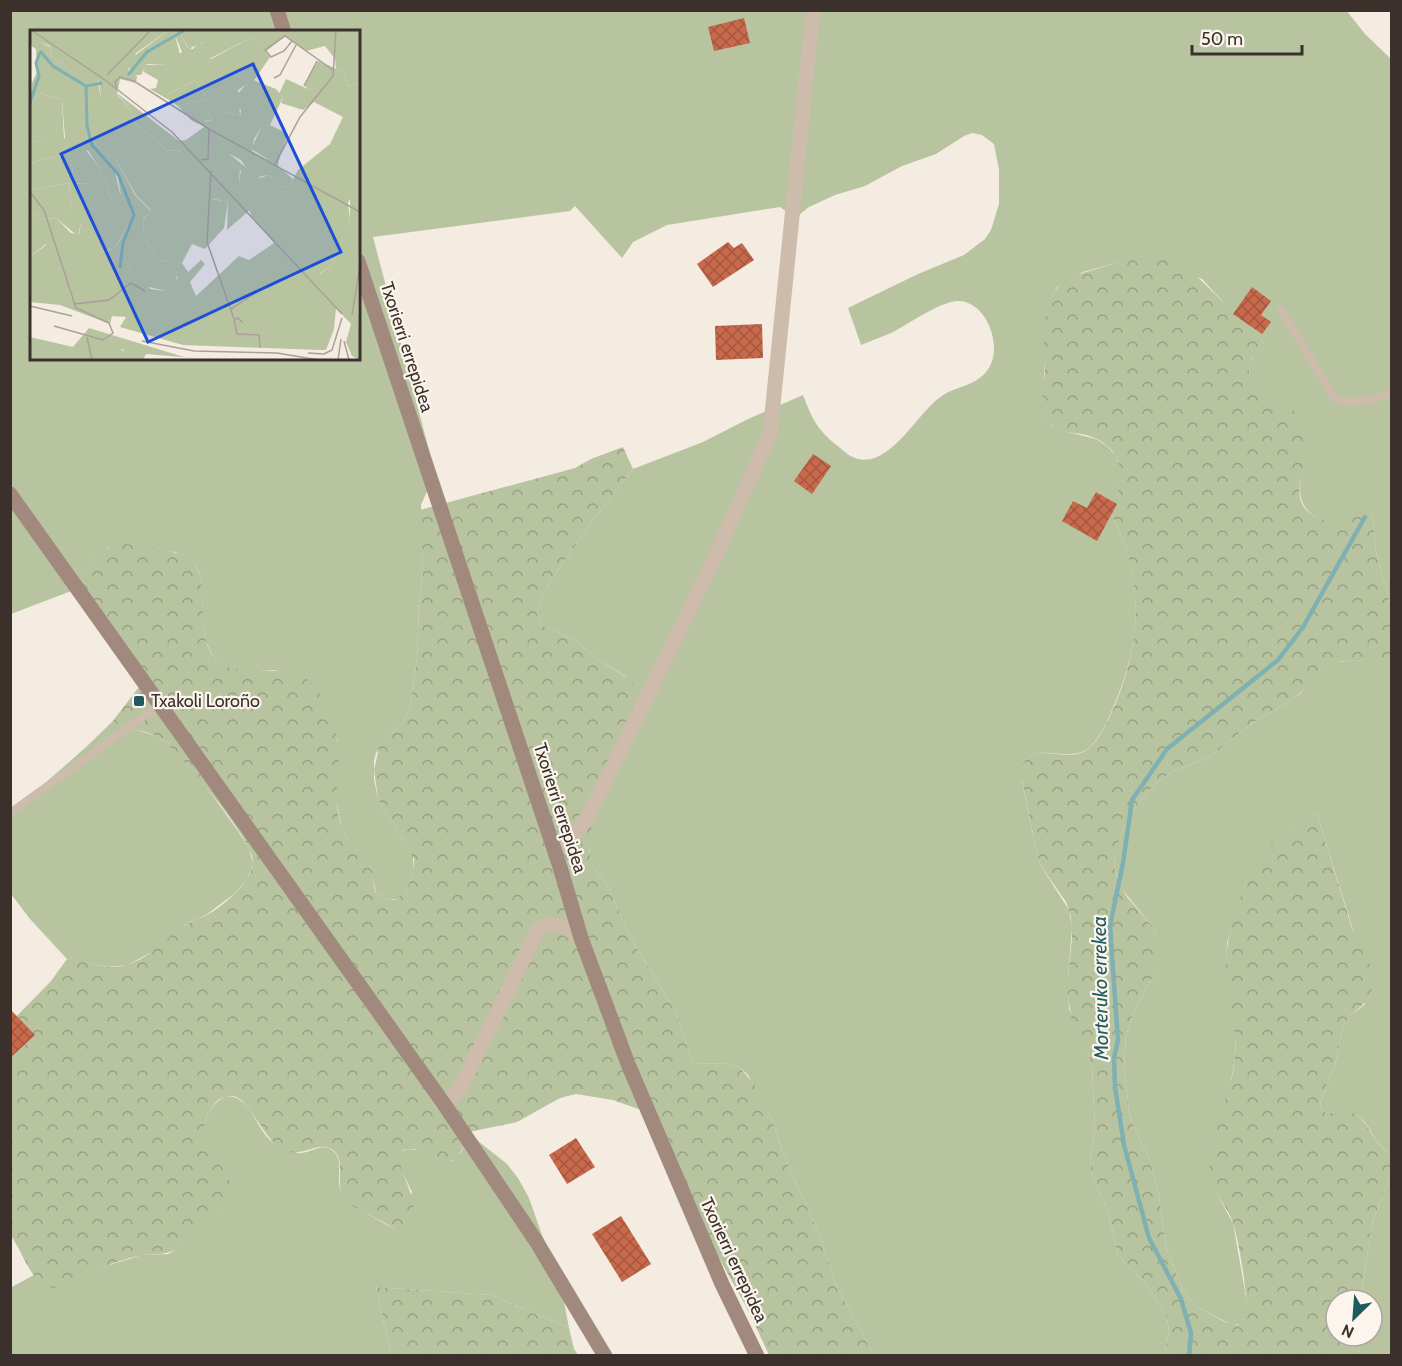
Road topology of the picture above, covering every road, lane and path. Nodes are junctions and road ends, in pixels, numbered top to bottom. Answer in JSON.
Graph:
{"nodes":[{"id":1,"x":277,"y":10,"type":"edge"},
{"id":2,"x":813,"y":10,"type":"edge"},
{"id":3,"x":283,"y":30,"type":"edge"},
{"id":4,"x":360,"y":267,"type":"edge"},
{"id":5,"x":1281,"y":310,"type":"dead end"},
{"id":6,"x":1392,"y":393,"type":"edge"},
{"id":7,"x":10,"y":494,"type":"edge"},
{"id":8,"x":161,"y":704,"type":"junction"},
{"id":9,"x":10,"y":813,"type":"edge"},
{"id":10,"x":553,"y":847,"type":"junction"},
{"id":11,"x":581,"y":938,"type":"junction"},
{"id":12,"x":444,"y":1104,"type":"junction"},
{"id":13,"x":606,"y":1356,"type":"edge"},
{"id":14,"x":757,"y":1356,"type":"edge"}],
"edges":[{"from":1,"to":3,"type":"street"},
{"from":2,"to":10,"type":"street"},
{"from":4,"to":10,"type":"street","name":"Txorierri errepidea"},
{"from":5,"to":6,"type":"lane"},
{"from":7,"to":8,"type":"street"},
{"from":8,"to":9,"type":"lane"},
{"from":8,"to":12,"type":"street"},
{"from":10,"to":11,"type":"street","name":"Txorierri errepidea"},
{"from":11,"to":12,"type":"street"},
{"from":11,"to":14,"type":"street","name":"Txorierri errepidea"},
{"from":12,"to":13,"type":"street"}]}
